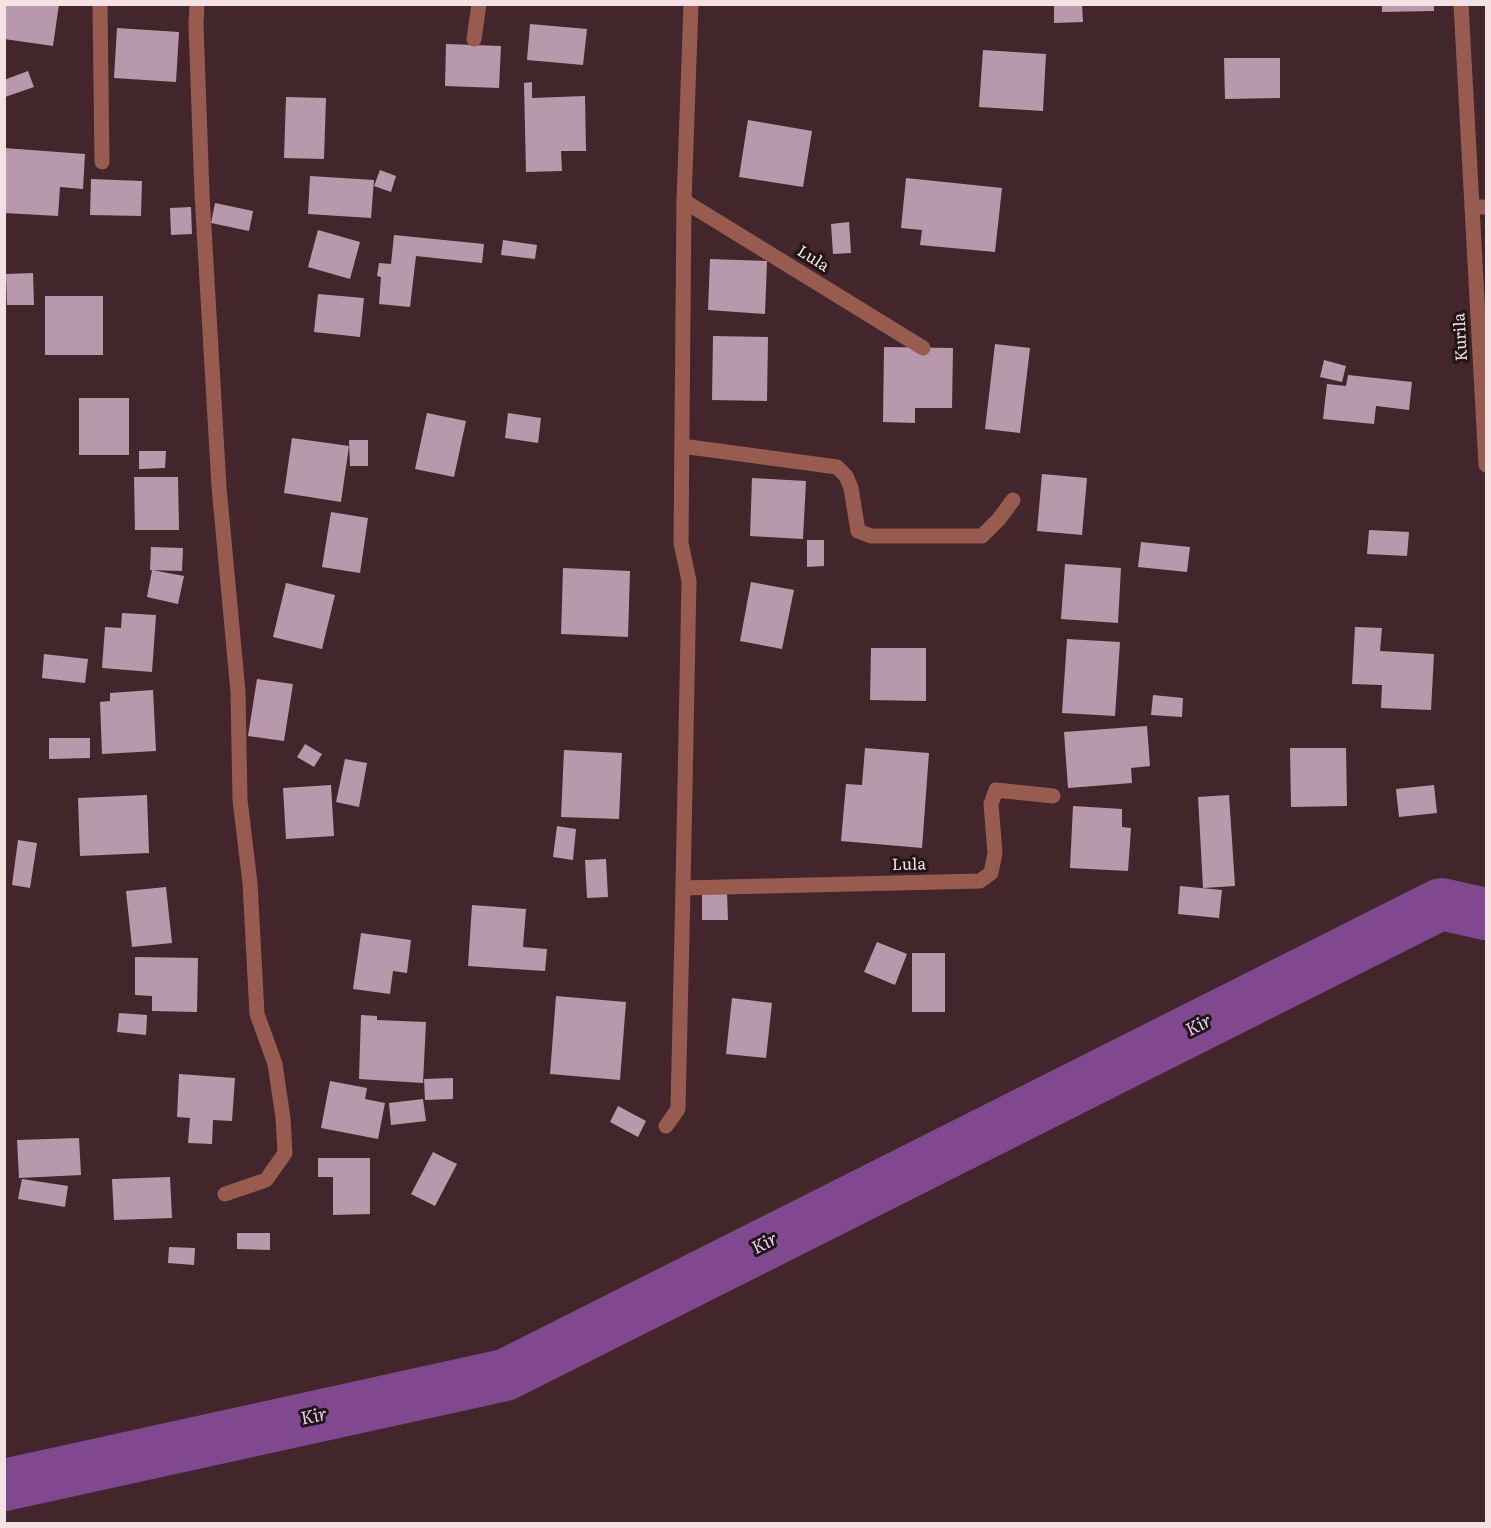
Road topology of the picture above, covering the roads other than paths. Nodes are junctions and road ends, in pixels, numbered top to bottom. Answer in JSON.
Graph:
{"nodes":[{"id":1,"x":100,"y":4,"type":"edge"},
{"id":2,"x":197,"y":4,"type":"edge"},
{"id":3,"x":478,"y":4,"type":"edge"},
{"id":4,"x":691,"y":4,"type":"edge"},
{"id":5,"x":1461,"y":4,"type":"edge"},
{"id":6,"x":474,"y":39,"type":"dead end"},
{"id":7,"x":102,"y":162,"type":"dead end"},
{"id":8,"x":684,"y":201,"type":"junction"},
{"id":9,"x":1479,"y":207,"type":"edge"},
{"id":10,"x":922,"y":348,"type":"dead end"},
{"id":11,"x":682,"y":446,"type":"junction"},
{"id":12,"x":1486,"y":465,"type":"edge"},
{"id":13,"x":1014,"y":500,"type":"dead end"},
{"id":14,"x":1053,"y":796,"type":"dead end"},
{"id":15,"x":683,"y":888,"type":"junction"},
{"id":16,"x":666,"y":1126,"type":"dead end"},
{"id":17,"x":225,"y":1194,"type":"dead end"}],
"edges":[{"from":1,"to":7,"type":"street"},
{"from":2,"to":17,"type":"street"},
{"from":3,"to":6,"type":"street"},
{"from":4,"to":8,"type":"street"},
{"from":5,"to":9,"type":"street","name":"Kurila"},
{"from":8,"to":10,"type":"street","name":"Lula"},
{"from":8,"to":11,"type":"street"},
{"from":9,"to":12,"type":"street","name":"Kurila"},
{"from":11,"to":13,"type":"street"},
{"from":11,"to":15,"type":"street"},
{"from":14,"to":15,"type":"street","name":"Lula"},
{"from":15,"to":16,"type":"street"}]}
